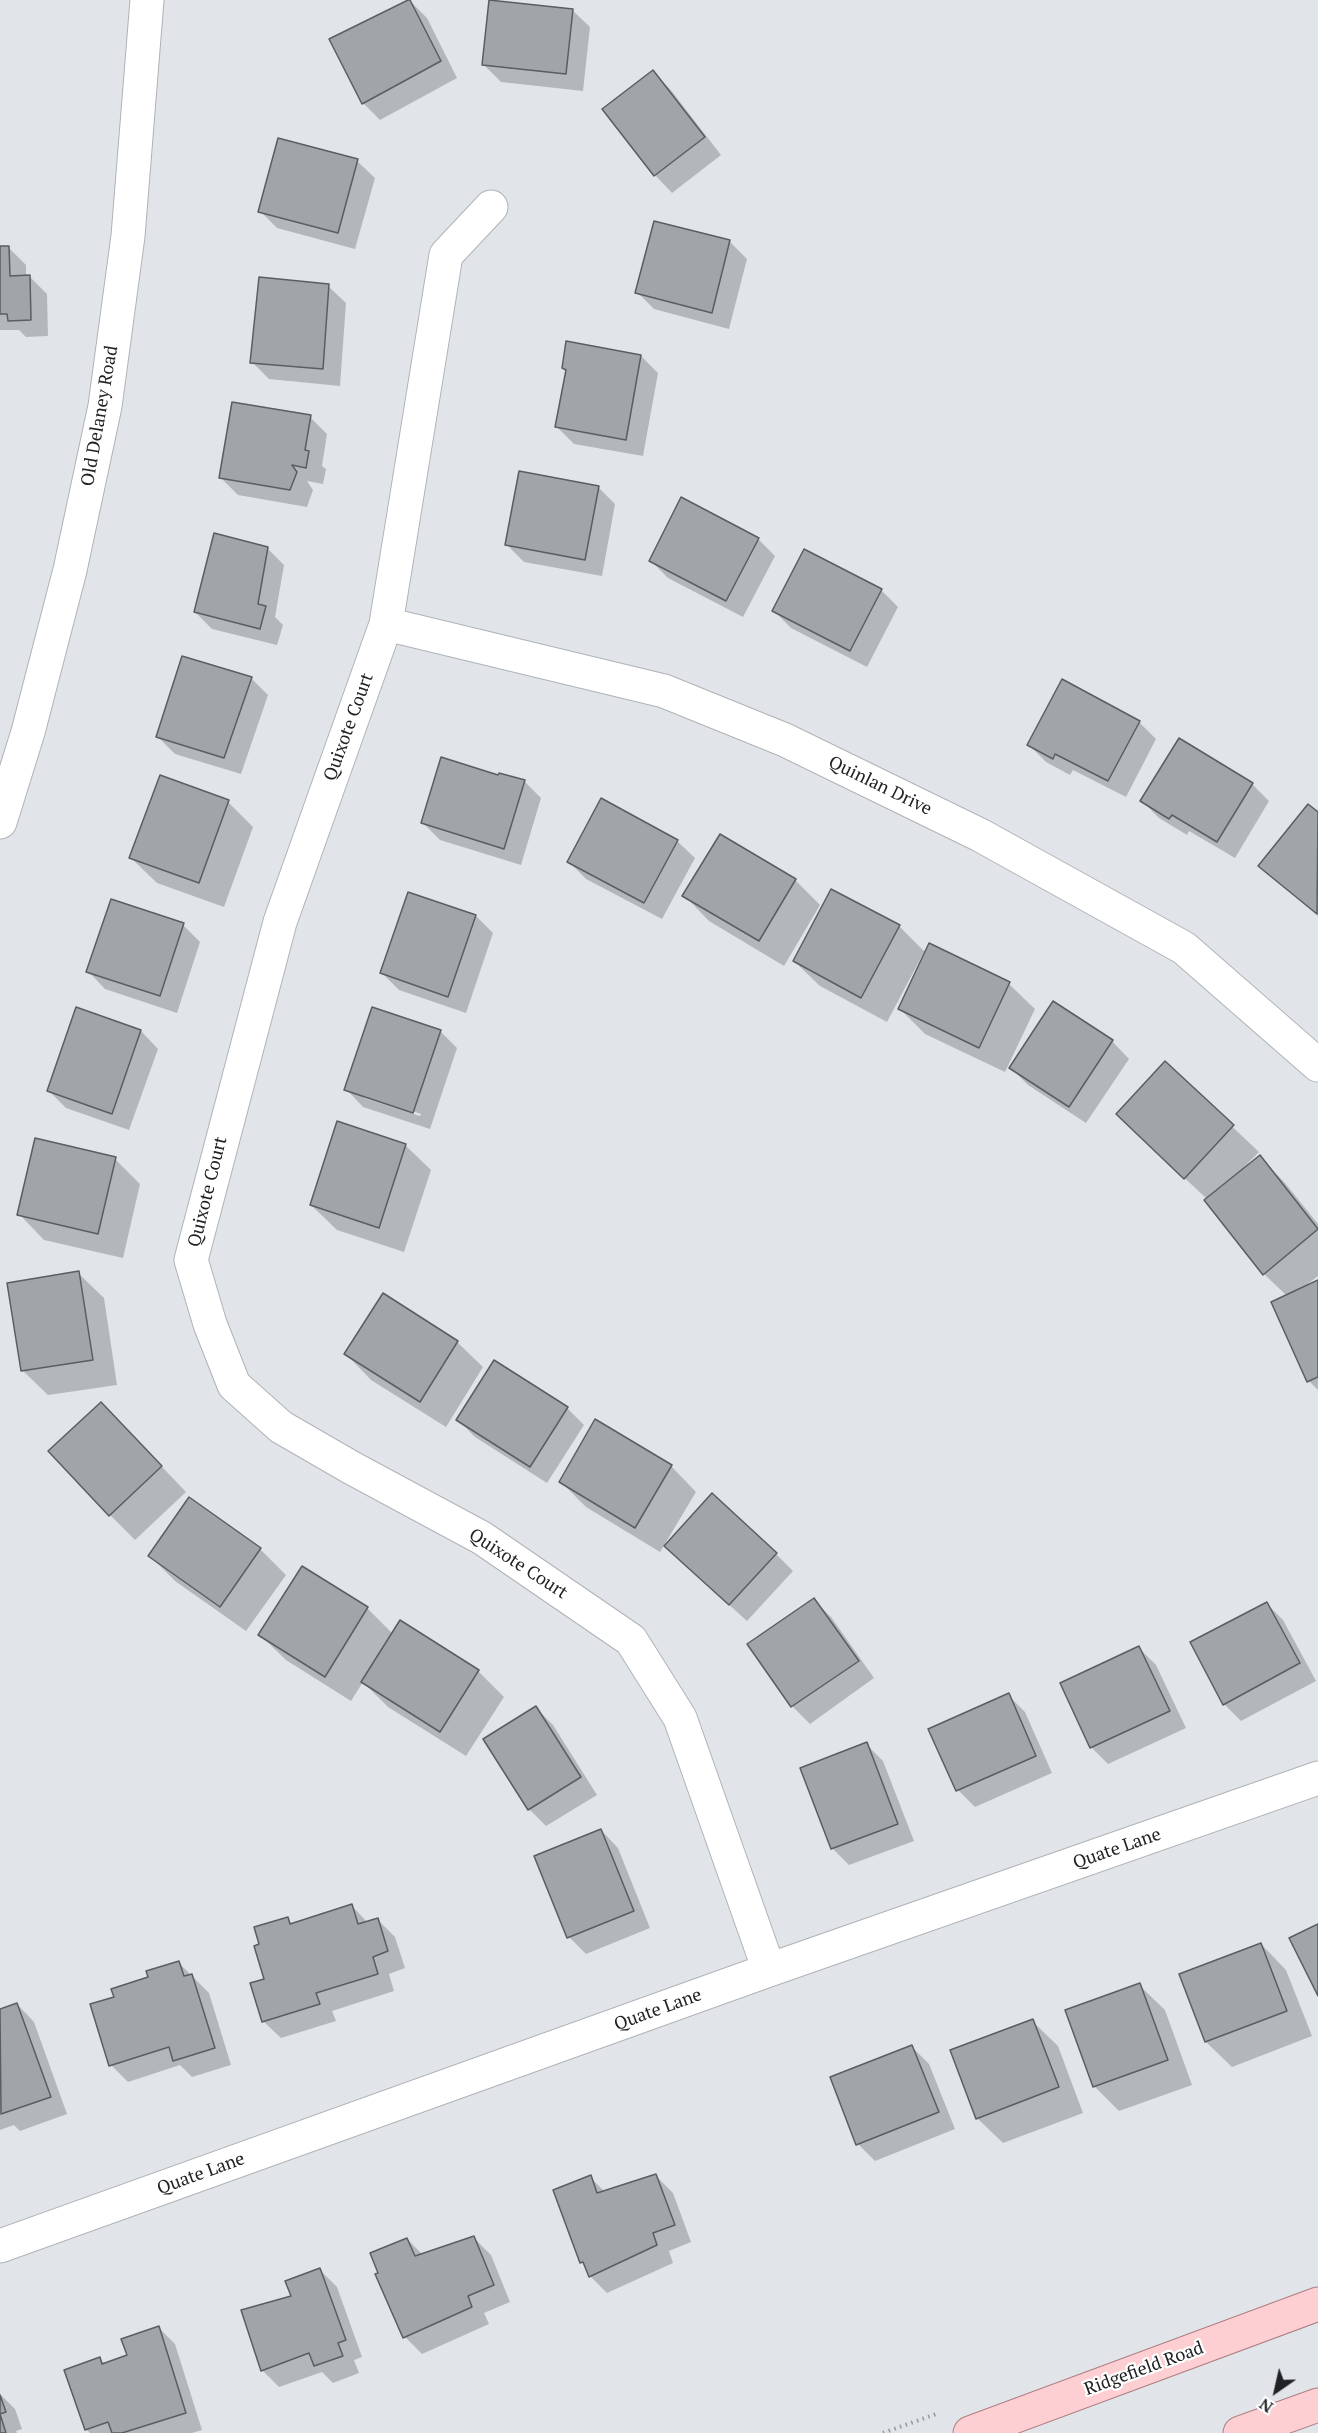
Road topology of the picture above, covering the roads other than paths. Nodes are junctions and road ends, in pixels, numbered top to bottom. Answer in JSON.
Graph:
{"nodes":[{"id":1,"x":147,"y":0,"type":"edge"},
{"id":2,"x":491,"y":207,"type":"dead end"},
{"id":3,"x":386,"y":624,"type":"junction"},
{"id":4,"x":0,"y":822,"type":"edge"},
{"id":5,"x":1318,"y":1065,"type":"edge"},
{"id":6,"x":1318,"y":1778,"type":"edge"},
{"id":7,"x":769,"y":1970,"type":"junction"},
{"id":8,"x":0,"y":2246,"type":"edge"},
{"id":9,"x":1318,"y":2304,"type":"edge"},
{"id":10,"x":1318,"y":2405,"type":"edge"},
{"id":11,"x":970,"y":2433,"type":"edge"},
{"id":12,"x":1240,"y":2433,"type":"edge"}],
"edges":[{"from":1,"to":4,"type":"street","name":"Old Delaney Road"},
{"from":2,"to":3,"type":"street","name":"Quixote Court"},
{"from":3,"to":5,"type":"street","name":"Quinlan Drive"},
{"from":3,"to":7,"type":"street","name":"Quixote Court"},
{"from":6,"to":7,"type":"street","name":"Quate Lane"},
{"from":7,"to":8,"type":"street","name":"Quate Lane"},
{"from":9,"to":11,"type":"main road","name":"Ridgefield Road"},
{"from":10,"to":12,"type":"main road"}]}
